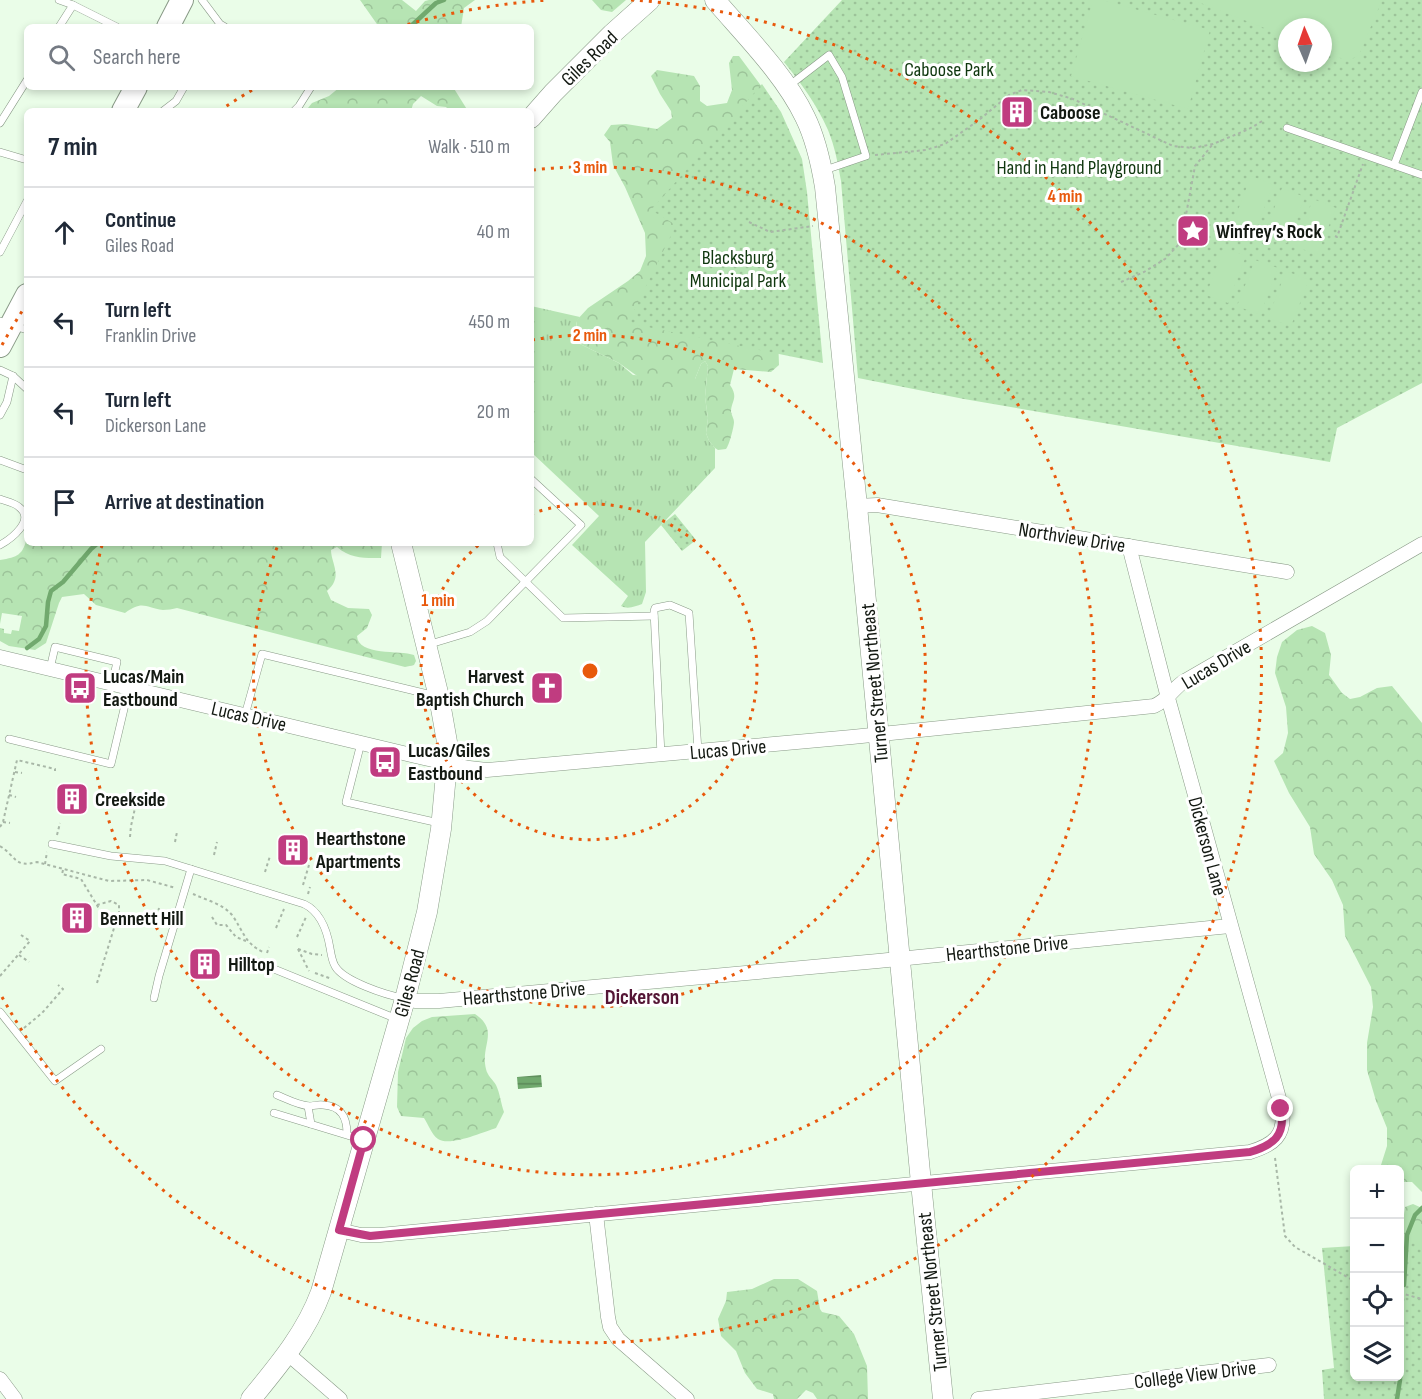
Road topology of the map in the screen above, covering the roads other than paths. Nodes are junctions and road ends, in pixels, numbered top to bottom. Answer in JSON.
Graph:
{"nodes":[{"id":1,"x":59,"y":0,"type":"edge"},
{"id":2,"x":182,"y":0,"type":"edge"},
{"id":3,"x":202,"y":0,"type":"edge"},
{"id":4,"x":650,"y":0,"type":"edge"},
{"id":5,"x":715,"y":0,"type":"edge"},
{"id":6,"x":73,"y":5,"type":"junction"},
{"id":7,"x":61,"y":24,"type":"edge"},
{"id":8,"x":111,"y":24,"type":"edge"},
{"id":9,"x":170,"y":24,"type":"edge"},
{"id":10,"x":220,"y":24,"type":"edge"},
{"id":11,"x":24,"y":85,"type":"edge"},
{"id":12,"x":787,"y":87,"type":"junction"},
{"id":13,"x":134,"y":90,"type":"edge"},
{"id":14,"x":182,"y":90,"type":"edge"},
{"id":15,"x":309,"y":90,"type":"edge"},
{"id":16,"x":1422,"y":92,"type":"edge"},
{"id":17,"x":125,"y":108,"type":"edge"},
{"id":18,"x":169,"y":108,"type":"edge"},
{"id":19,"x":297,"y":108,"type":"edge"},
{"id":20,"x":534,"y":115,"type":"edge"},
{"id":21,"x":0,"y":123,"type":"edge"},
{"id":22,"x":1287,"y":128,"type":"dead end"},
{"id":23,"x":0,"y":152,"type":"edge"},
{"id":24,"x":24,"y":159,"type":"edge"},
{"id":25,"x":1394,"y":165,"type":"junction"},
{"id":26,"x":822,"y":171,"type":"junction"},
{"id":27,"x":1422,"y":175,"type":"edge"},
{"id":28,"x":24,"y":207,"type":"edge"},
{"id":29,"x":0,"y":252,"type":"edge"},
{"id":30,"x":24,"y":301,"type":"edge"},
{"id":31,"x":13,"y":325,"type":"edge"},
{"id":32,"x":0,"y":346,"type":"edge"},
{"id":33,"x":0,"y":370,"type":"edge"},
{"id":34,"x":13,"y":376,"type":"junction"},
{"id":35,"x":24,"y":386,"type":"edge"},
{"id":36,"x":0,"y":415,"type":"edge"},
{"id":37,"x":0,"y":460,"type":"edge"},
{"id":38,"x":24,"y":469,"type":"edge"},
{"id":39,"x":534,"y":482,"type":"edge"},
{"id":40,"x":0,"y":500,"type":"edge"},
{"id":41,"x":857,"y":506,"type":"junction"},
{"id":42,"x":1422,"y":544,"type":"edge"},
{"id":43,"x":0,"y":545,"type":"edge"},
{"id":44,"x":402,"y":546,"type":"edge"},
{"id":45,"x":498,"y":546,"type":"edge"},
{"id":46,"x":1129,"y":546,"type":"junction"},
{"id":47,"x":1287,"y":572,"type":"dead end"},
{"id":48,"x":526,"y":582,"type":"junction"},
{"id":49,"x":654,"y":616,"type":"junction"},
{"id":50,"x":426,"y":645,"type":"junction"},
{"id":51,"x":0,"y":657,"type":"edge"},
{"id":52,"x":50,"y":669,"type":"junction"},
{"id":53,"x":112,"y":684,"type":"junction"},
{"id":54,"x":129,"y":688,"type":"junction"},
{"id":55,"x":439,"y":697,"type":"junction"},
{"id":56,"x":1168,"y":698,"type":"junction"},
{"id":57,"x":245,"y":716,"type":"junction"},
{"id":58,"x":879,"y":735,"type":"junction"},
{"id":59,"x":9,"y":739,"type":"dead end"},
{"id":60,"x":361,"y":743,"type":"junction"},
{"id":61,"x":698,"y":752,"type":"junction"},
{"id":62,"x":661,"y":755,"type":"junction"},
{"id":63,"x":447,"y":763,"type":"junction"},
{"id":64,"x":442,"y":824,"type":"junction"},
{"id":65,"x":54,"y":841,"type":"road end"},
{"id":66,"x":191,"y":868,"type":"junction"},
{"id":67,"x":1230,"y":926,"type":"junction"},
{"id":68,"x":247,"y":958,"type":"dead end"},
{"id":69,"x":900,"y":959,"type":"junction"},
{"id":70,"x":154,"y":998,"type":"dead end"},
{"id":71,"x":405,"y":999,"type":"junction"},
{"id":72,"x":0,"y":1012,"type":"edge"},
{"id":73,"x":399,"y":1020,"type":"junction"},
{"id":74,"x":101,"y":1049,"type":"dead end"},
{"id":75,"x":277,"y":1095,"type":"dead end"},
{"id":76,"x":308,"y":1106,"type":"junction"},
{"id":77,"x":274,"y":1113,"type":"dead end"},
{"id":78,"x":311,"y":1124,"type":"junction"},
{"id":79,"x":356,"y":1137,"type":"junction"},
{"id":80,"x":921,"y":1183,"type":"junction"},
{"id":81,"x":596,"y":1214,"type":"junction"},
{"id":82,"x":339,"y":1230,"type":"junction"},
{"id":83,"x":288,"y":1354,"type":"junction"},
{"id":84,"x":1269,"y":1365,"type":"dead end"},
{"id":85,"x":0,"y":1379,"type":"edge"},
{"id":86,"x":15,"y":1399,"type":"edge"},
{"id":87,"x":251,"y":1399,"type":"edge"},
{"id":88,"x":340,"y":1399,"type":"edge"},
{"id":89,"x":687,"y":1399,"type":"edge"},
{"id":90,"x":943,"y":1399,"type":"edge"},
{"id":91,"x":978,"y":1399,"type":"edge"}],
"edges":[{"from":1,"to":6,"type":"lane"},
{"from":2,"to":9,"type":"main road"},
{"from":3,"to":10,"type":"lane"},
{"from":4,"to":20,"type":"street","name":"Giles Road"},
{"from":5,"to":12,"type":"street","name":"Turner Street Northeast"},
{"from":6,"to":7,"type":"lane"},
{"from":6,"to":8,"type":"lane"},
{"from":11,"to":21,"type":"lane"},
{"from":12,"to":26,"type":"street","name":"Turner Street Northeast"},
{"from":12,"to":26,"type":"lane"},
{"from":13,"to":17,"type":"main road"},
{"from":14,"to":18,"type":"lane"},
{"from":15,"to":19,"type":"lane"},
{"from":16,"to":25,"type":"lane"},
{"from":22,"to":25,"type":"lane"},
{"from":23,"to":24,"type":"lane"},
{"from":25,"to":27,"type":"lane"},
{"from":26,"to":41,"type":"street","name":"Turner Street Northeast"},
{"from":28,"to":29,"type":"lane"},
{"from":30,"to":31,"type":"main road"},
{"from":31,"to":32,"type":"main road"},
{"from":33,"to":34,"type":"lane"},
{"from":34,"to":35,"type":"lane"},
{"from":34,"to":36,"type":"lane"},
{"from":37,"to":38,"type":"lane"},
{"from":39,"to":48,"type":"lane"},
{"from":40,"to":43,"type":"lane"},
{"from":41,"to":46,"type":"street","name":"Northview Drive"},
{"from":41,"to":58,"type":"street","name":"Turner Street Northeast"},
{"from":42,"to":56,"type":"street","name":"Lucas Drive"},
{"from":44,"to":50,"type":"street","name":"Giles Road"},
{"from":45,"to":48,"type":"lane"},
{"from":46,"to":47,"type":"street","name":"Northview Drive"},
{"from":46,"to":56,"type":"street","name":"Dickerson Lane"},
{"from":48,"to":49,"type":"lane"},
{"from":48,"to":50,"type":"lane"},
{"from":49,"to":61,"type":"lane"},
{"from":49,"to":62,"type":"lane"},
{"from":50,"to":55,"type":"street","name":"Giles Road"},
{"from":51,"to":52,"type":"street","name":"Lucas Drive"},
{"from":52,"to":53,"type":"street","name":"Lucas Drive"},
{"from":52,"to":53,"type":"lane"},
{"from":53,"to":54,"type":"street","name":"Lucas Drive"},
{"from":54,"to":57,"type":"street","name":"Lucas Drive"},
{"from":54,"to":59,"type":"lane"},
{"from":55,"to":57,"type":"lane"},
{"from":55,"to":63,"type":"street","name":"Giles Road"},
{"from":56,"to":58,"type":"street","name":"Lucas Drive"},
{"from":56,"to":67,"type":"street","name":"Dickerson Lane"},
{"from":57,"to":60,"type":"street","name":"Lucas Drive"},
{"from":58,"to":61,"type":"street","name":"Lucas Drive"},
{"from":58,"to":69,"type":"street","name":"Turner Street Northeast"},
{"from":60,"to":63,"type":"street","name":"Lucas Drive"},
{"from":60,"to":64,"type":"lane"},
{"from":61,"to":62,"type":"street","name":"Lucas Drive"},
{"from":62,"to":63,"type":"street","name":"Lucas Drive"},
{"from":63,"to":64,"type":"street","name":"Giles Road"},
{"from":64,"to":71,"type":"street","name":"Giles Road"},
{"from":65,"to":66,"type":"lane","name":"Hearthstone Drive"},
{"from":66,"to":70,"type":"lane"},
{"from":66,"to":71,"type":"lane","name":"Hearthstone Drive"},
{"from":67,"to":69,"type":"street","name":"Hearthstone Drive"},
{"from":67,"to":80,"type":"street","name":"Dickerson Lane"},
{"from":68,"to":73,"type":"lane"},
{"from":69,"to":71,"type":"street","name":"Hearthstone Drive"},
{"from":69,"to":80,"type":"street","name":"Turner Street Northeast"},
{"from":71,"to":73,"type":"street","name":"Giles Road"},
{"from":72,"to":74,"type":"lane"},
{"from":73,"to":79,"type":"street","name":"Giles Road"},
{"from":75,"to":76,"type":"lane"},
{"from":76,"to":78,"type":"lane"},
{"from":76,"to":79,"type":"lane"},
{"from":77,"to":78,"type":"lane"},
{"from":78,"to":79,"type":"lane"},
{"from":79,"to":82,"type":"street","name":"Giles Road"},
{"from":80,"to":81,"type":"street"},
{"from":80,"to":90,"type":"street","name":"Turner Street Northeast"},
{"from":81,"to":82,"type":"street"},
{"from":81,"to":89,"type":"street"},
{"from":82,"to":83,"type":"street","name":"Giles Road"},
{"from":83,"to":87,"type":"street","name":"Giles Road"},
{"from":83,"to":88,"type":"street"},
{"from":84,"to":91,"type":"street","name":"College View Drive"},
{"from":85,"to":86,"type":"street"}]}
